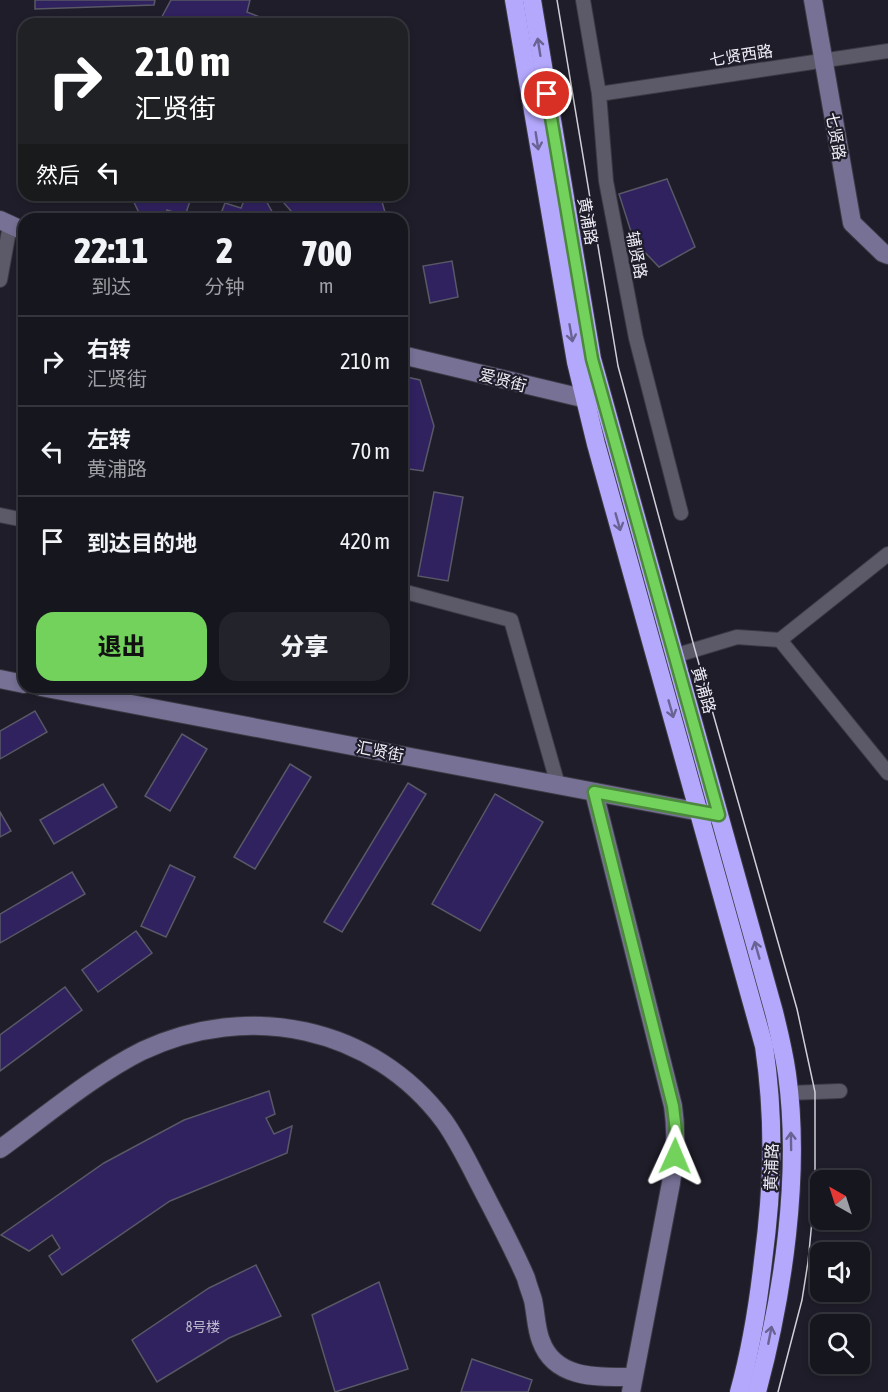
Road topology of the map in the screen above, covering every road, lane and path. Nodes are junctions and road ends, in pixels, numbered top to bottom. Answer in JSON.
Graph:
{"nodes":[{"id":1,"x":514,"y":0,"type":"edge"},
{"id":2,"x":532,"y":0,"type":"edge"},
{"id":3,"x":584,"y":0,"type":"edge"},
{"id":4,"x":813,"y":0,"type":"edge"},
{"id":5,"x":888,"y":51,"type":"edge"},
{"id":6,"x":822,"y":59,"type":"junction"},
{"id":7,"x":599,"y":94,"type":"junction"},
{"id":8,"x":11,"y":225,"type":"edge"},
{"id":9,"x":888,"y":255,"type":"edge"},
{"id":10,"x":0,"y":280,"type":"edge"},
{"id":11,"x":408,"y":356,"type":"edge"},
{"id":12,"x":585,"y":399,"type":"junction"},
{"id":13,"x":604,"y":403,"type":"junction"},
{"id":14,"x":681,"y":513,"type":"dead end"},
{"id":15,"x":0,"y":515,"type":"edge"},
{"id":16,"x":18,"y":519,"type":"edge"},
{"id":17,"x":888,"y":554,"type":"edge"},
{"id":18,"x":408,"y":593,"type":"edge"},
{"id":19,"x":780,"y":640,"type":"junction"},
{"id":20,"x":674,"y":656,"type":"junction"},
{"id":21,"x":0,"y":679,"type":"edge"},
{"id":22,"x":18,"y":683,"type":"edge"},
{"id":23,"x":73,"y":693,"type":"edge"},
{"id":24,"x":888,"y":774,"type":"edge"},
{"id":25,"x":558,"y":785,"type":"junction"},
{"id":26,"x":594,"y":792,"type":"junction"},
{"id":27,"x":700,"y":812,"type":"junction"},
{"id":28,"x":719,"y":815,"type":"junction"},
{"id":29,"x":840,"y":1091,"type":"dead end"},
{"id":30,"x":789,"y":1093,"type":"junction"},
{"id":31,"x":0,"y":1149,"type":"edge"},
{"id":32,"x":630,"y":1387,"type":"edge"},
{"id":33,"x":739,"y":1392,"type":"edge"},
{"id":34,"x":757,"y":1392,"type":"edge"}],
"edges":[{"from":1,"to":12,"type":"highway","name":"黄浦路","one_way":true},
{"from":13,"to":2,"type":"highway","name":"黄浦路","one_way":true},
{"from":3,"to":7,"type":"street","name":"辅贤路"},
{"from":4,"to":6,"type":"street","name":"七贤路"},
{"from":5,"to":6,"type":"street","name":"七贤西路"},
{"from":6,"to":7,"type":"street","name":"七贤西路"},
{"from":6,"to":9,"type":"street","name":"七贤路"},
{"from":7,"to":14,"type":"street","name":"辅贤路"},
{"from":8,"to":10,"type":"street"},
{"from":11,"to":12,"type":"street","name":"爱贤街"},
{"from":12,"to":13,"type":"street","name":"爱贤街"},
{"from":12,"to":27,"type":"highway","name":"黄浦路","one_way":true},
{"from":13,"to":20,"type":"highway","name":"黄浦路"},
{"from":15,"to":16,"type":"street"},
{"from":17,"to":19,"type":"street"},
{"from":18,"to":25,"type":"street"},
{"from":19,"to":20,"type":"street"},
{"from":19,"to":24,"type":"street"},
{"from":20,"to":28,"type":"highway","name":"黄浦路"},
{"from":21,"to":22,"type":"street"},
{"from":23,"to":25,"type":"street","name":"汇贤街"},
{"from":25,"to":26,"type":"street","name":"汇贤街"},
{"from":26,"to":27,"type":"street","name":"汇贤街"},
{"from":26,"to":32,"type":"street"},
{"from":27,"to":28,"type":"street","name":"汇贤街"},
{"from":27,"to":33,"type":"highway","name":"黄浦路"},
{"from":30,"to":28,"type":"highway","name":"黄浦路","one_way":true},
{"from":29,"to":30,"type":"street"},
{"from":34,"to":30,"type":"highway","name":"黄浦路","one_way":true},
{"from":31,"to":32,"type":"street"}]}
